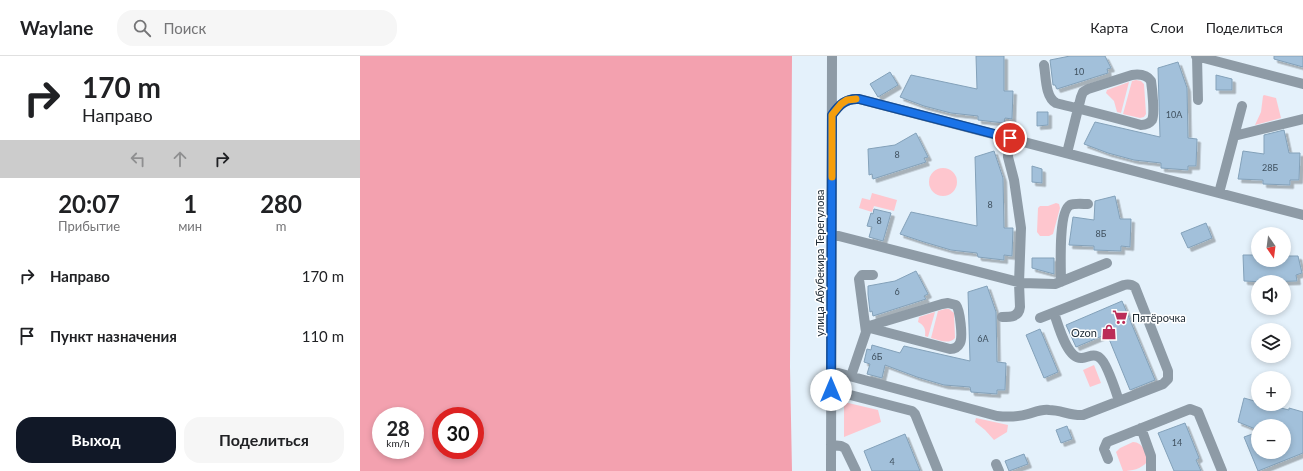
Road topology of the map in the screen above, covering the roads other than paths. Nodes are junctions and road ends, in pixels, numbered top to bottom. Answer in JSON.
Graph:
{"nodes":[{"id":1,"x":832,"y":56,"type":"edge"},
{"id":2,"x":1197,"y":56,"type":"edge"},
{"id":3,"x":1044,"y":65,"type":"dead end"},
{"id":4,"x":1303,"y":84,"type":"edge"},
{"id":5,"x":1198,"y":100,"type":"dead end"},
{"id":6,"x":1242,"y":106,"type":"dead end"},
{"id":7,"x":1078,"y":108,"type":"junction"},
{"id":8,"x":832,"y":115,"type":"junction"},
{"id":9,"x":1303,"y":119,"type":"edge"},
{"id":10,"x":1234,"y":136,"type":"junction"},
{"id":11,"x":1010,"y":138,"type":"junction"},
{"id":12,"x":1066,"y":153,"type":"junction"},
{"id":13,"x":1219,"y":193,"type":"junction"},
{"id":14,"x":1088,"y":204,"type":"dead end"},
{"id":15,"x":1303,"y":215,"type":"edge"},
{"id":16,"x":1303,"y":218,"type":"edge"},
{"id":17,"x":1303,"y":222,"type":"edge"},
{"id":18,"x":832,"y":234,"type":"junction"},
{"id":19,"x":1107,"y":263,"type":"dead end"},
{"id":20,"x":873,"y":275,"type":"dead end"},
{"id":21,"x":1061,"y":282,"type":"junction"},
{"id":22,"x":1019,"y":283,"type":"junction"},
{"id":23,"x":1054,"y":313,"type":"junction"},
{"id":24,"x":1002,"y":317,"type":"dead end"},
{"id":25,"x":1040,"y":318,"type":"dead end"},
{"id":26,"x":866,"y":327,"type":"junction"},
{"id":27,"x":831,"y":371,"type":"junction"},
{"id":28,"x":850,"y":376,"type":"junction"},
{"id":29,"x":831,"y":390,"type":"junction"},
{"id":30,"x":1119,"y":401,"type":"junction"},
{"id":31,"x":1141,"y":428,"type":"junction"},
{"id":32,"x":831,"y":445,"type":"junction"},
{"id":33,"x":1108,"y":458,"type":"dead end"},
{"id":34,"x":831,"y":471,"type":"edge"},
{"id":35,"x":856,"y":471,"type":"edge"},
{"id":36,"x":938,"y":471,"type":"edge"},
{"id":37,"x":1151,"y":471,"type":"edge"},
{"id":38,"x":1222,"y":471,"type":"edge"}],
"edges":[{"from":1,"to":8,"type":"street","name":"улица Абубекира Терегулова"},
{"from":2,"to":4,"type":"street"},
{"from":2,"to":5,"type":"street"},
{"from":3,"to":7,"type":"street"},
{"from":6,"to":10,"type":"street"},
{"from":7,"to":7,"type":"street"},
{"from":7,"to":12,"type":"street"},
{"from":8,"to":11,"type":"street"},
{"from":8,"to":18,"type":"street","name":"улица Абубекира Терегулова"},
{"from":9,"to":10,"type":"street"},
{"from":10,"to":13,"type":"street"},
{"from":11,"to":12,"type":"street"},
{"from":11,"to":22,"type":"street"},
{"from":12,"to":13,"type":"street"},
{"from":13,"to":15,"type":"street"},
{"from":14,"to":21,"type":"street"},
{"from":16,"to":17,"type":"street"},
{"from":18,"to":22,"type":"street"},
{"from":18,"to":27,"type":"street","name":"улица Абубекира Терегулова"},
{"from":19,"to":21,"type":"street"},
{"from":20,"to":26,"type":"street"},
{"from":21,"to":22,"type":"street"},
{"from":22,"to":24,"type":"street"},
{"from":23,"to":25,"type":"street"},
{"from":23,"to":30,"type":"street"},
{"from":23,"to":30,"type":"street"},
{"from":26,"to":26,"type":"street"},
{"from":26,"to":28,"type":"street"},
{"from":27,"to":28,"type":"street"},
{"from":27,"to":29,"type":"street","name":"улица Абубекира Терегулова"},
{"from":28,"to":30,"type":"street"},
{"from":29,"to":32,"type":"street","name":"улица Абубекира Терегулова"},
{"from":29,"to":36,"type":"street"},
{"from":31,"to":33,"type":"street"},
{"from":31,"to":37,"type":"street"},
{"from":31,"to":38,"type":"street"},
{"from":32,"to":34,"type":"street","name":"улица Абубекира Терегулова"},
{"from":32,"to":35,"type":"street"}]}
